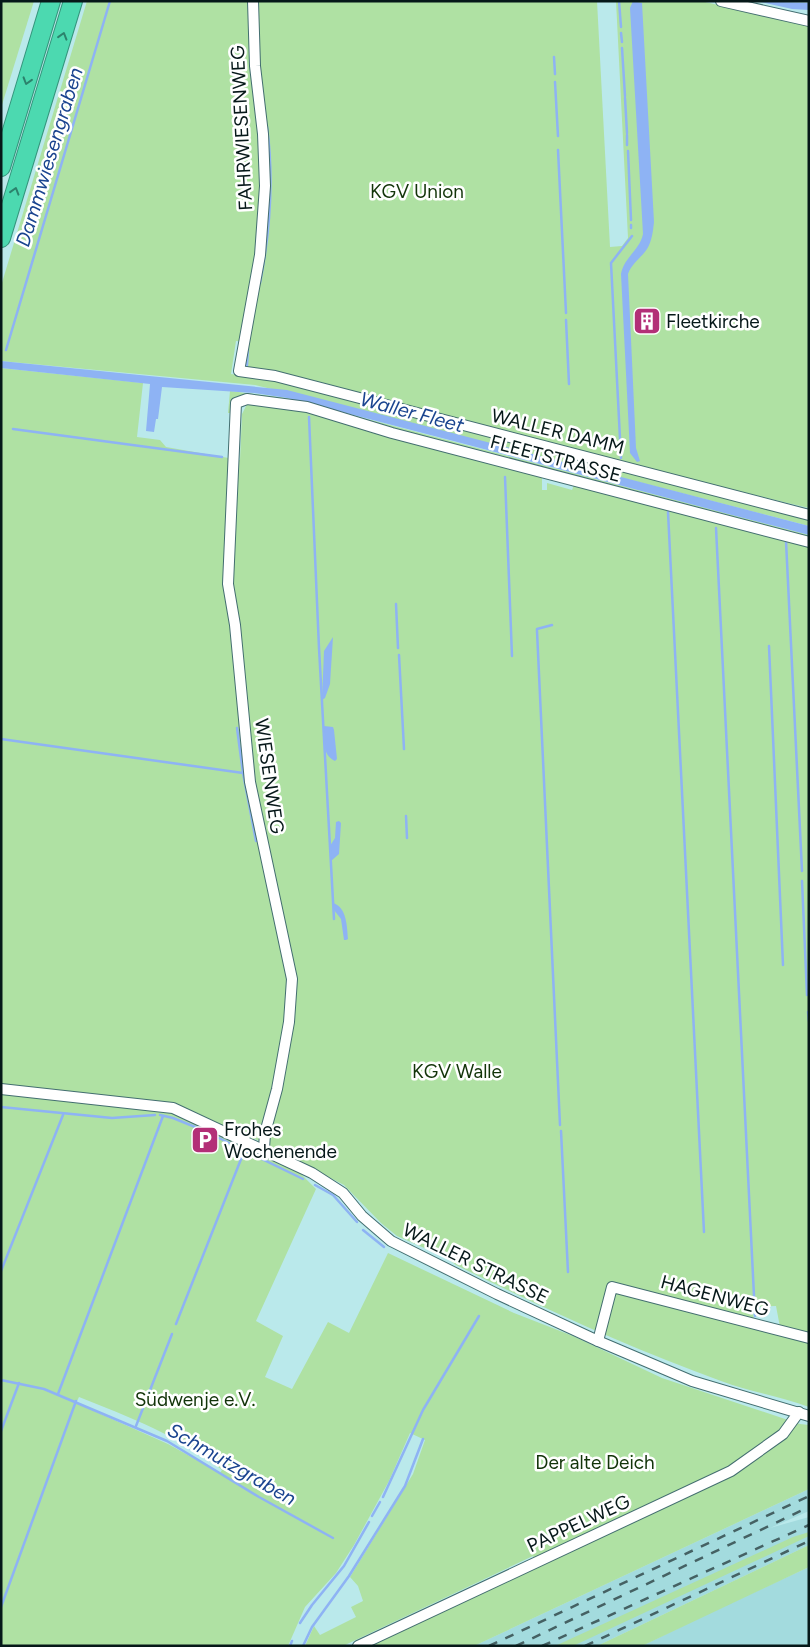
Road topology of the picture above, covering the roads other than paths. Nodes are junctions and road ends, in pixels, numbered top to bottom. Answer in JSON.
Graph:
{"nodes":[{"id":1,"x":51,"y":1,"type":"edge"},
{"id":2,"x":73,"y":1,"type":"edge"},
{"id":3,"x":253,"y":1,"type":"edge"},
{"id":4,"x":721,"y":1,"type":"edge"},
{"id":5,"x":809,"y":21,"type":"edge"},
{"id":6,"x":1,"y":167,"type":"edge"},
{"id":7,"x":1,"y":238,"type":"edge"},
{"id":8,"x":239,"y":371,"type":"joint"},
{"id":9,"x":236,"y":403,"type":"joint"},
{"id":10,"x":809,"y":515,"type":"edge"},
{"id":11,"x":809,"y":542,"type":"edge"},
{"id":12,"x":1,"y":1088,"type":"edge"},
{"id":13,"x":264,"y":1149,"type":"junction"},
{"id":14,"x":809,"y":1338,"type":"edge"},
{"id":15,"x":598,"y":1341,"type":"junction"},
{"id":16,"x":804,"y":1414,"type":"edge"},
{"id":17,"x":358,"y":1646,"type":"edge"}],
"edges":[{"from":1,"to":6,"type":"highway","one_way":true},
{"from":7,"to":2,"type":"highway","one_way":true},
{"from":3,"to":8,"type":"street","name":"FAHRWIESENWEG"},
{"from":4,"to":5,"type":"street"},
{"from":8,"to":10,"type":"street","name":"WALLER DAMM"},
{"from":9,"to":11,"type":"street","name":"FLEETSTRASSE"},
{"from":9,"to":13,"type":"street","name":"WIESENWEG"},
{"from":12,"to":13,"type":"street","name":"WALLER STRASSE"},
{"from":13,"to":15,"type":"street","name":"WALLER STRASSE"},
{"from":14,"to":15,"type":"street","name":"HAGENWEG"},
{"from":15,"to":16,"type":"street","name":"WALLER STRASSE"},
{"from":16,"to":17,"type":"street","name":"PAPPELWEG"}]}
